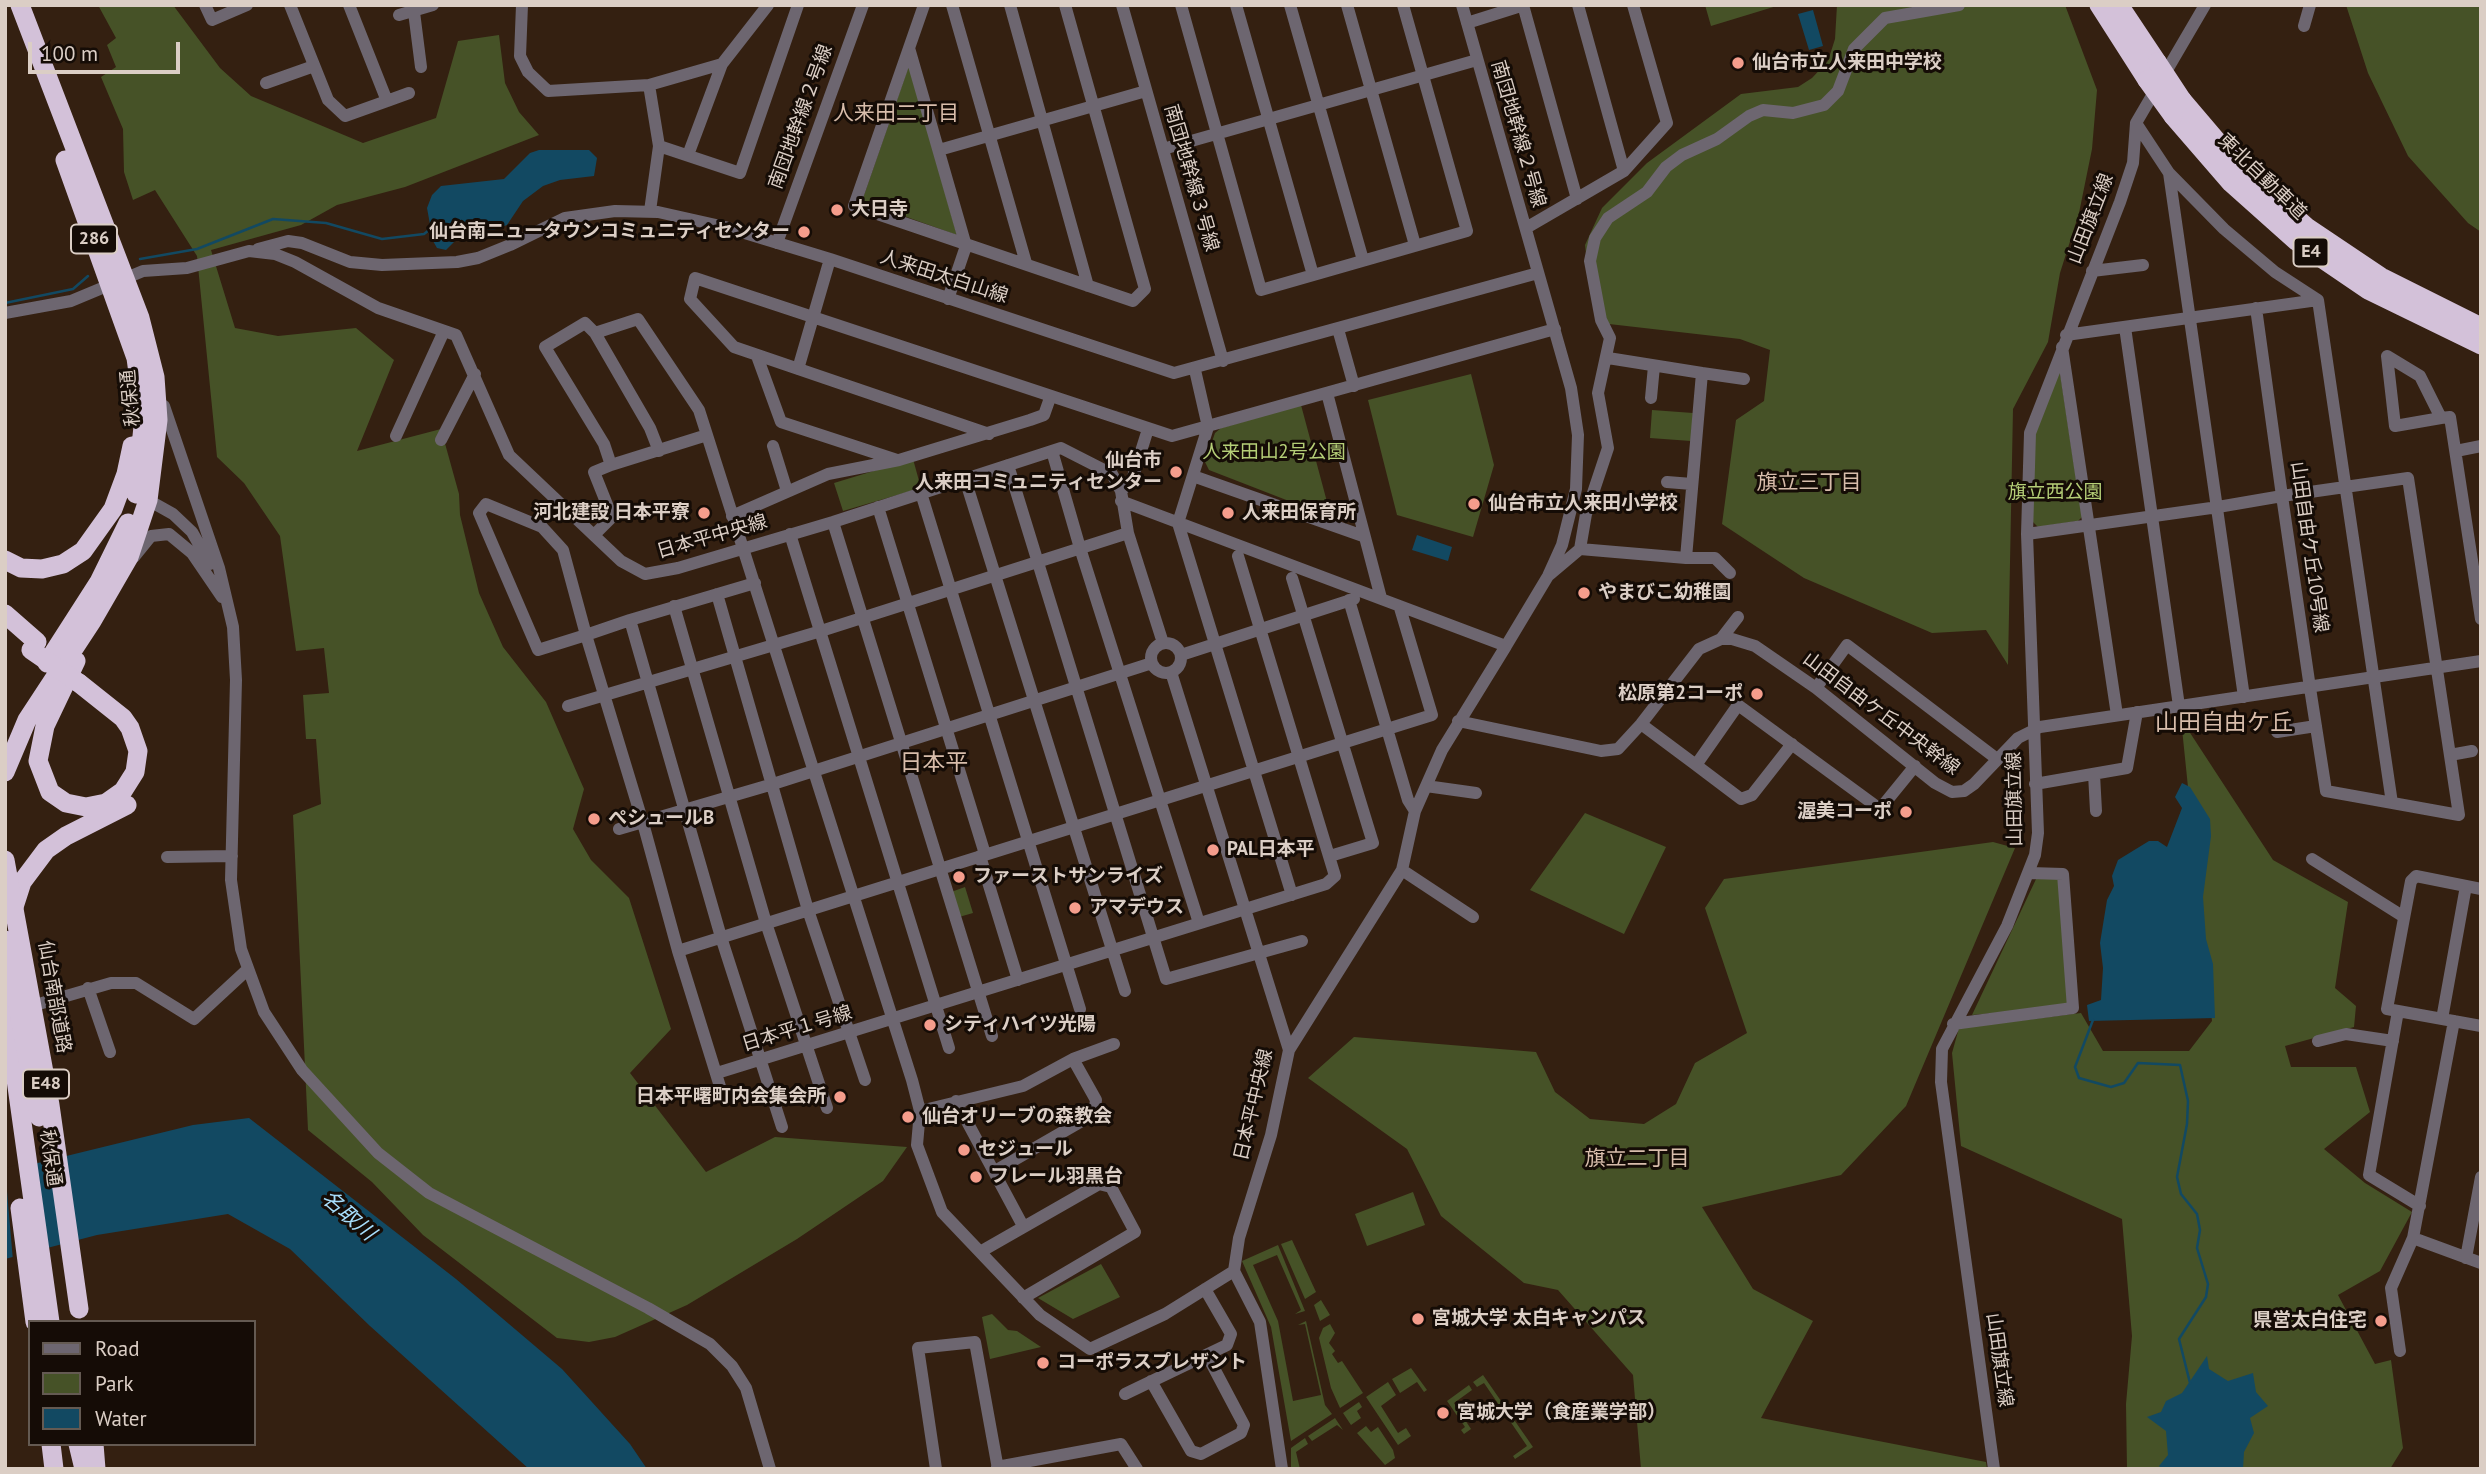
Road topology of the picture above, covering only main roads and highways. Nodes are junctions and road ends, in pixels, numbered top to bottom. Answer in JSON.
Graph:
{"nodes":[{"id":1,"x":6,"y":5,"type":"edge"},
{"id":2,"x":20,"y":5,"type":"edge"},
{"id":3,"x":2099,"y":5,"type":"edge"},
{"id":4,"x":2119,"y":5,"type":"edge"},
{"id":5,"x":2178,"y":108,"type":"junction"},
{"id":6,"x":117,"y":280,"type":"junction"},
{"id":7,"x":124,"y":319,"type":"junction"},
{"id":8,"x":2481,"y":327,"type":"edge"},
{"id":9,"x":2481,"y":345,"type":"edge"},
{"id":10,"x":5,"y":559,"type":"edge"},
{"id":11,"x":103,"y":603,"type":"junction"},
{"id":12,"x":5,"y":614,"type":"edge"},
{"id":13,"x":5,"y":631,"type":"edge"},
{"id":14,"x":34,"y":646,"type":"junction"},
{"id":15,"x":81,"y":678,"type":"junction"},
{"id":16,"x":5,"y":734,"type":"edge"},
{"id":17,"x":5,"y":772,"type":"edge"},
{"id":18,"x":5,"y":860,"type":"edge"},
{"id":19,"x":5,"y":940,"type":"edge"},
{"id":20,"x":5,"y":971,"type":"edge"},
{"id":21,"x":6,"y":1010,"type":"edge"},
{"id":22,"x":5,"y":1098,"type":"edge"},
{"id":23,"x":15,"y":1118,"type":"junction"},
{"id":24,"x":34,"y":1261,"type":"junction"},
{"id":25,"x":80,"y":1316,"type":"edge"},
{"id":26,"x":35,"y":1320,"type":"edge"},
{"id":27,"x":49,"y":1320,"type":"edge"},
{"id":28,"x":51,"y":1446,"type":"edge"},
{"id":29,"x":79,"y":1446,"type":"edge"},
{"id":30,"x":94,"y":1446,"type":"edge"},
{"id":31,"x":54,"y":1469,"type":"edge"},
{"id":32,"x":85,"y":1469,"type":"edge"},
{"id":33,"x":96,"y":1469,"type":"edge"}],
"edges":[{"from":1,"to":6,"type":"highway","name":"秋保通","number":"286"},
{"from":2,"to":6,"type":"highway","name":"秋保通","number":"286"},
{"from":3,"to":5,"type":"highway","name":"東北自動車道","bridge":true},
{"from":4,"to":5,"type":"highway","name":"東北自動車道","bridge":true},
{"from":5,"to":8,"type":"highway","name":"東北自動車道","number":"E4"},
{"from":5,"to":9,"type":"highway","name":"東北自動車道","number":"E4"},
{"from":6,"to":7,"type":"highway","name":"秋保通","number":"286"},
{"from":6,"to":11,"type":"highway","name":"秋保通","number":"286"},
{"from":7,"to":10,"type":"highway"},
{"from":7,"to":16,"type":"highway","name":"秋保通","number":"286"},
{"from":11,"to":15,"type":"highway"},
{"from":11,"to":17,"type":"highway","name":"秋保通","number":"286"},
{"from":12,"to":14,"type":"highway"},
{"from":13,"to":14,"type":"highway"},
{"from":14,"to":15,"type":"highway","bridge":true},
{"from":15,"to":20,"type":"highway"},
{"from":18,"to":25,"type":"highway","name":"仙台南部道路","number":"E48","bridge":true},
{"from":19,"to":25,"type":"highway","name":"仙台南部道路","number":"E48","bridge":true},
{"from":21,"to":23,"type":"highway","name":"秋保通"},
{"from":22,"to":23,"type":"highway","name":"秋保通"},
{"from":23,"to":24,"type":"highway","name":"秋保通"},
{"from":24,"to":26,"type":"highway","name":"秋保通"},
{"from":24,"to":27,"type":"highway","name":"秋保通"},
{"from":28,"to":31,"type":"highway"},
{"from":29,"to":32,"type":"highway"},
{"from":30,"to":33,"type":"highway"}]}
